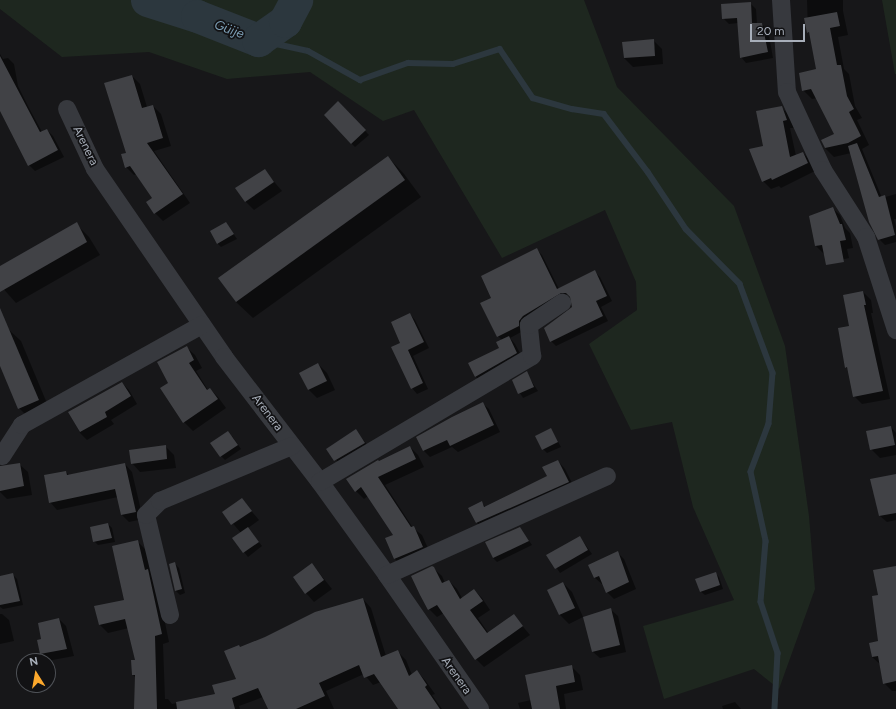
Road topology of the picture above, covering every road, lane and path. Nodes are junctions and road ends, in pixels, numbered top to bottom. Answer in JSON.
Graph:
{"nodes":[{"id":1,"x":781,"y":0,"type":"edge"},
{"id":2,"x":67,"y":109,"type":"dead end"},
{"id":3,"x":562,"y":303,"type":"dead end"},
{"id":4,"x":202,"y":325,"type":"junction"},
{"id":5,"x":896,"y":330,"type":"edge"},
{"id":6,"x":292,"y":446,"type":"junction"},
{"id":7,"x":2,"y":456,"type":"dead end"},
{"id":8,"x":607,"y":476,"type":"dead end"},
{"id":9,"x":320,"y":482,"type":"junction"},
{"id":10,"x":387,"y":574,"type":"junction"},
{"id":11,"x":170,"y":614,"type":"dead end"},
{"id":12,"x":480,"y":709,"type":"edge"}],
"edges":[{"from":1,"to":5,"type":"street"},
{"from":2,"to":4,"type":"street","name":"Arenera"},
{"from":3,"to":9,"type":"street"},
{"from":4,"to":6,"type":"street","name":"Arenera"},
{"from":4,"to":7,"type":"street"},
{"from":6,"to":9,"type":"street","name":"Arenera"},
{"from":6,"to":11,"type":"street"},
{"from":8,"to":10,"type":"street"},
{"from":9,"to":10,"type":"street","name":"Arenera"},
{"from":10,"to":12,"type":"street","name":"Arenera"}]}
